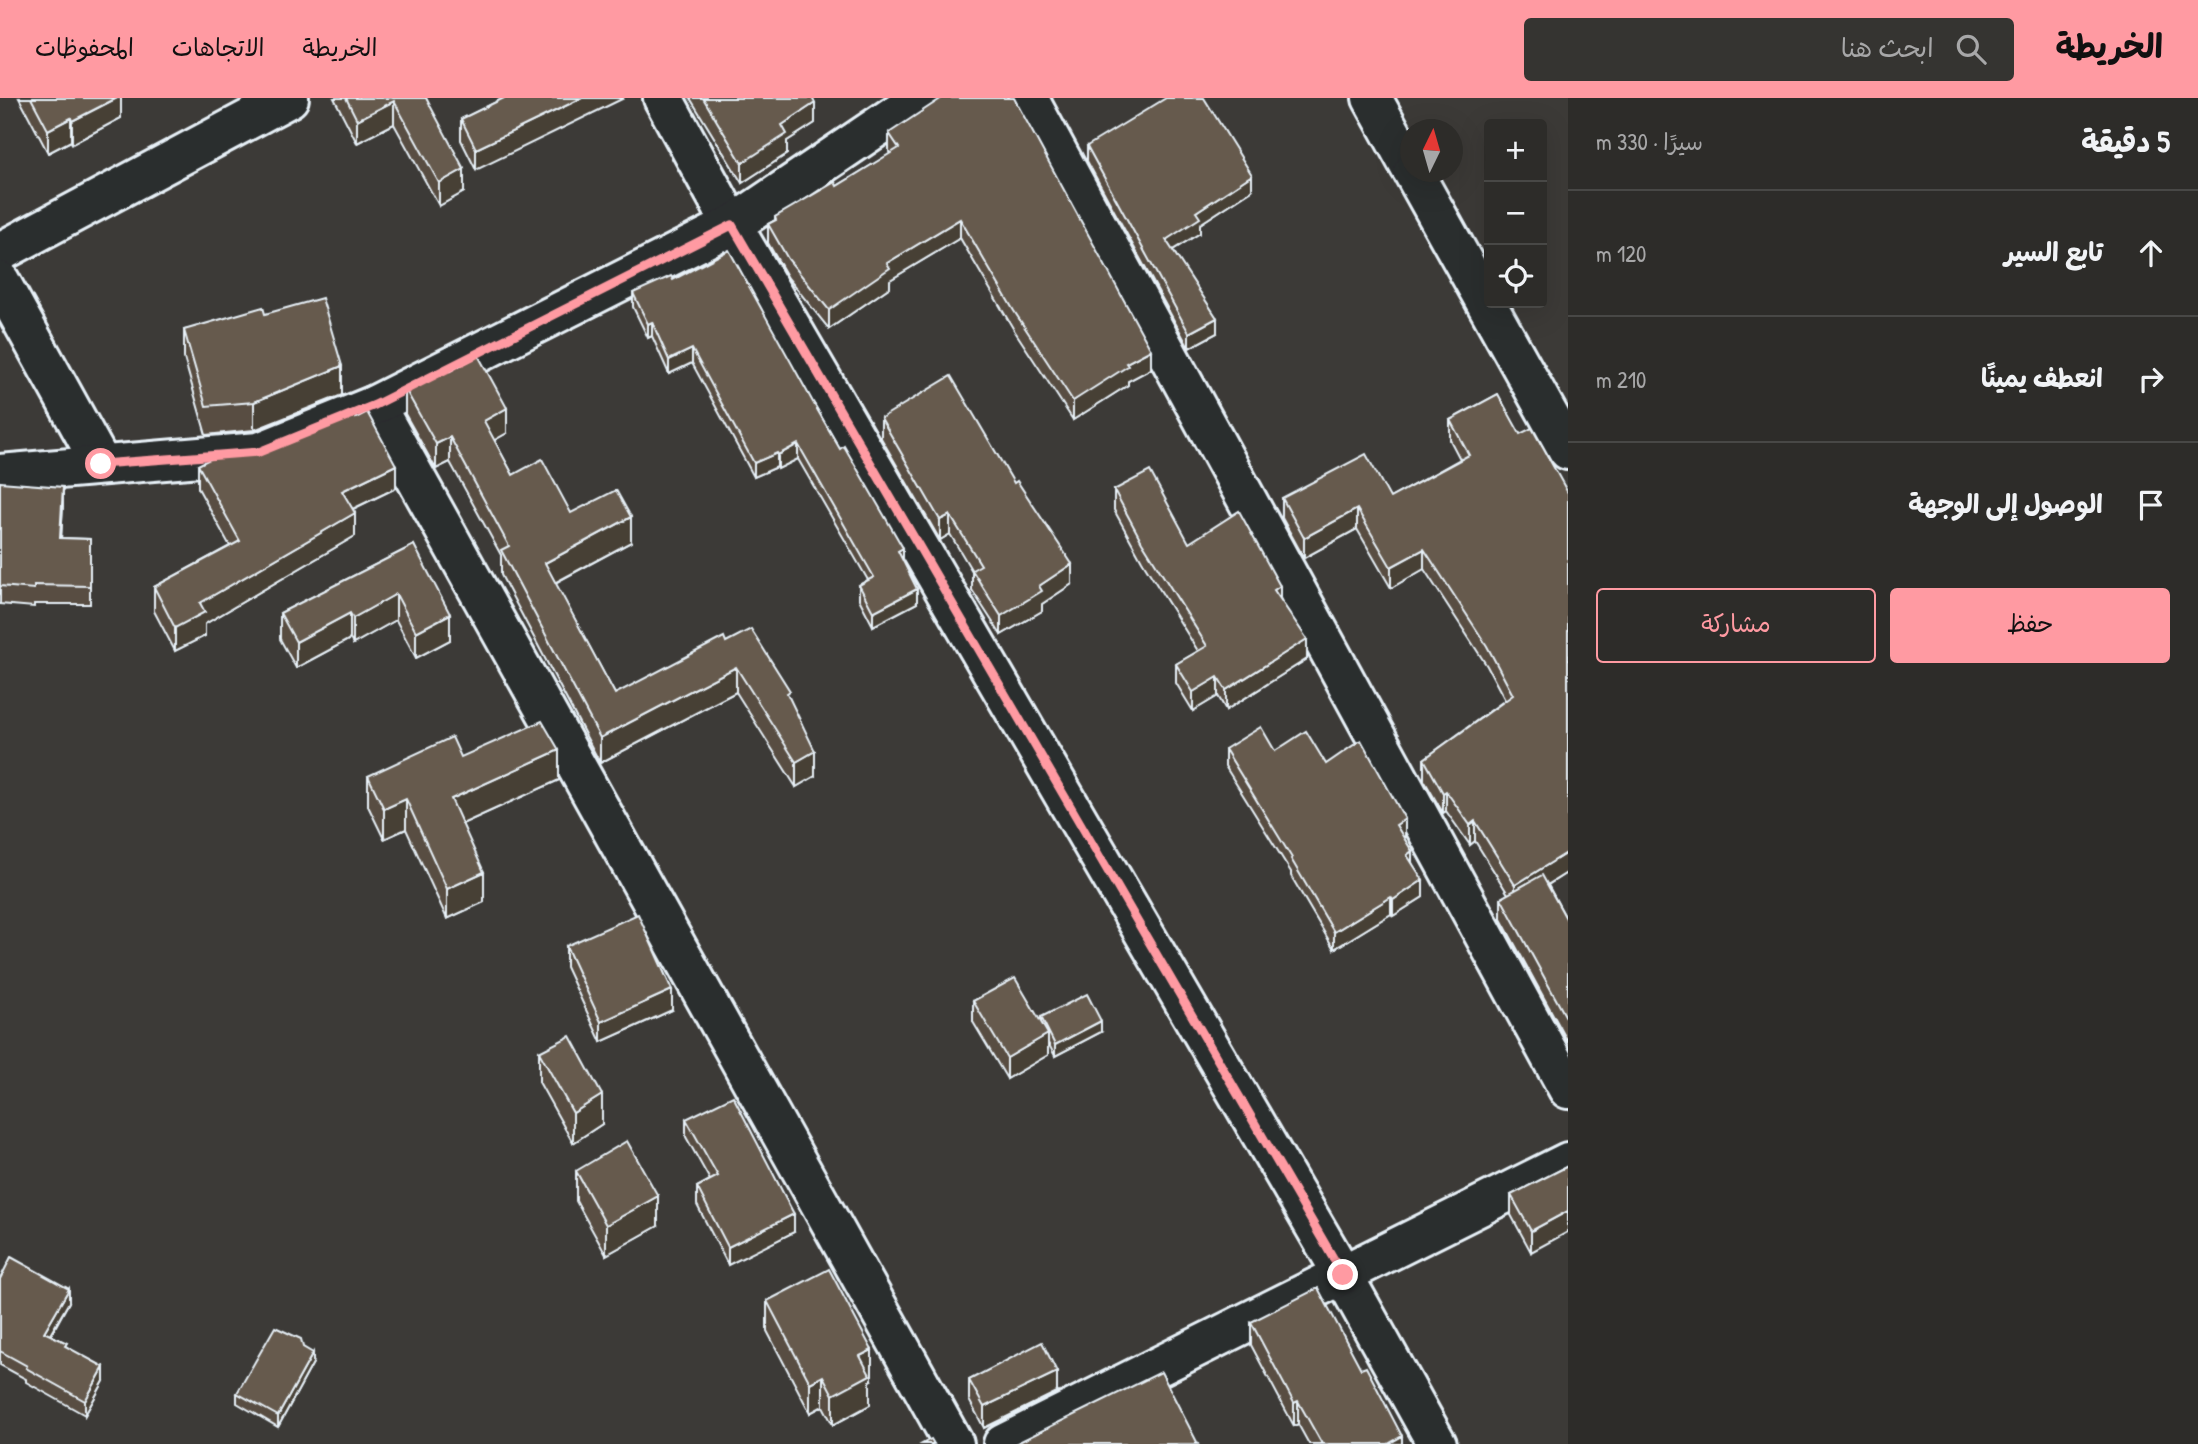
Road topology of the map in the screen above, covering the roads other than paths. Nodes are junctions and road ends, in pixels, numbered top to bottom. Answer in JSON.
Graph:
{"nodes":[{"id":1,"x":289,"y":98,"type":"edge"},
{"id":2,"x":663,"y":98,"type":"edge"},
{"id":3,"x":919,"y":98,"type":"edge"},
{"id":4,"x":1028,"y":98,"type":"edge"},
{"id":5,"x":1372,"y":98,"type":"edge"},
{"id":6,"x":1400,"y":149,"type":"edge"},
{"id":7,"x":1419,"y":182,"type":"edge"},
{"id":8,"x":732,"y":225,"type":"junction"},
{"id":9,"x":0,"y":252,"type":"edge"},
{"id":10,"x":0,"y":281,"type":"edge"},
{"id":11,"x":375,"y":405,"type":"junction"},
{"id":12,"x":1568,"y":450,"type":"edge"},
{"id":13,"x":101,"y":464,"type":"junction"},
{"id":14,"x":0,"y":474,"type":"edge"},
{"id":15,"x":1568,"y":1089,"type":"edge"},
{"id":16,"x":1568,"y":1162,"type":"edge"},
{"id":17,"x":1343,"y":1275,"type":"junction"},
{"id":18,"x":954,"y":1444,"type":"edge"},
{"id":19,"x":1003,"y":1444,"type":"edge"},
{"id":20,"x":1437,"y":1444,"type":"edge"}],
"edges":[{"from":1,"to":9,"type":"street"},
{"from":2,"to":8,"type":"street"},
{"from":3,"to":8,"type":"street"},
{"from":4,"to":15,"type":"street"},
{"from":5,"to":6,"type":"street"},
{"from":7,"to":12,"type":"street"},
{"from":8,"to":11,"type":"street"},
{"from":8,"to":17,"type":"street"},
{"from":10,"to":13,"type":"street"},
{"from":11,"to":13,"type":"street"},
{"from":11,"to":18,"type":"street"},
{"from":13,"to":14,"type":"street"},
{"from":16,"to":17,"type":"street"},
{"from":17,"to":19,"type":"street"},
{"from":17,"to":20,"type":"street"}]}
